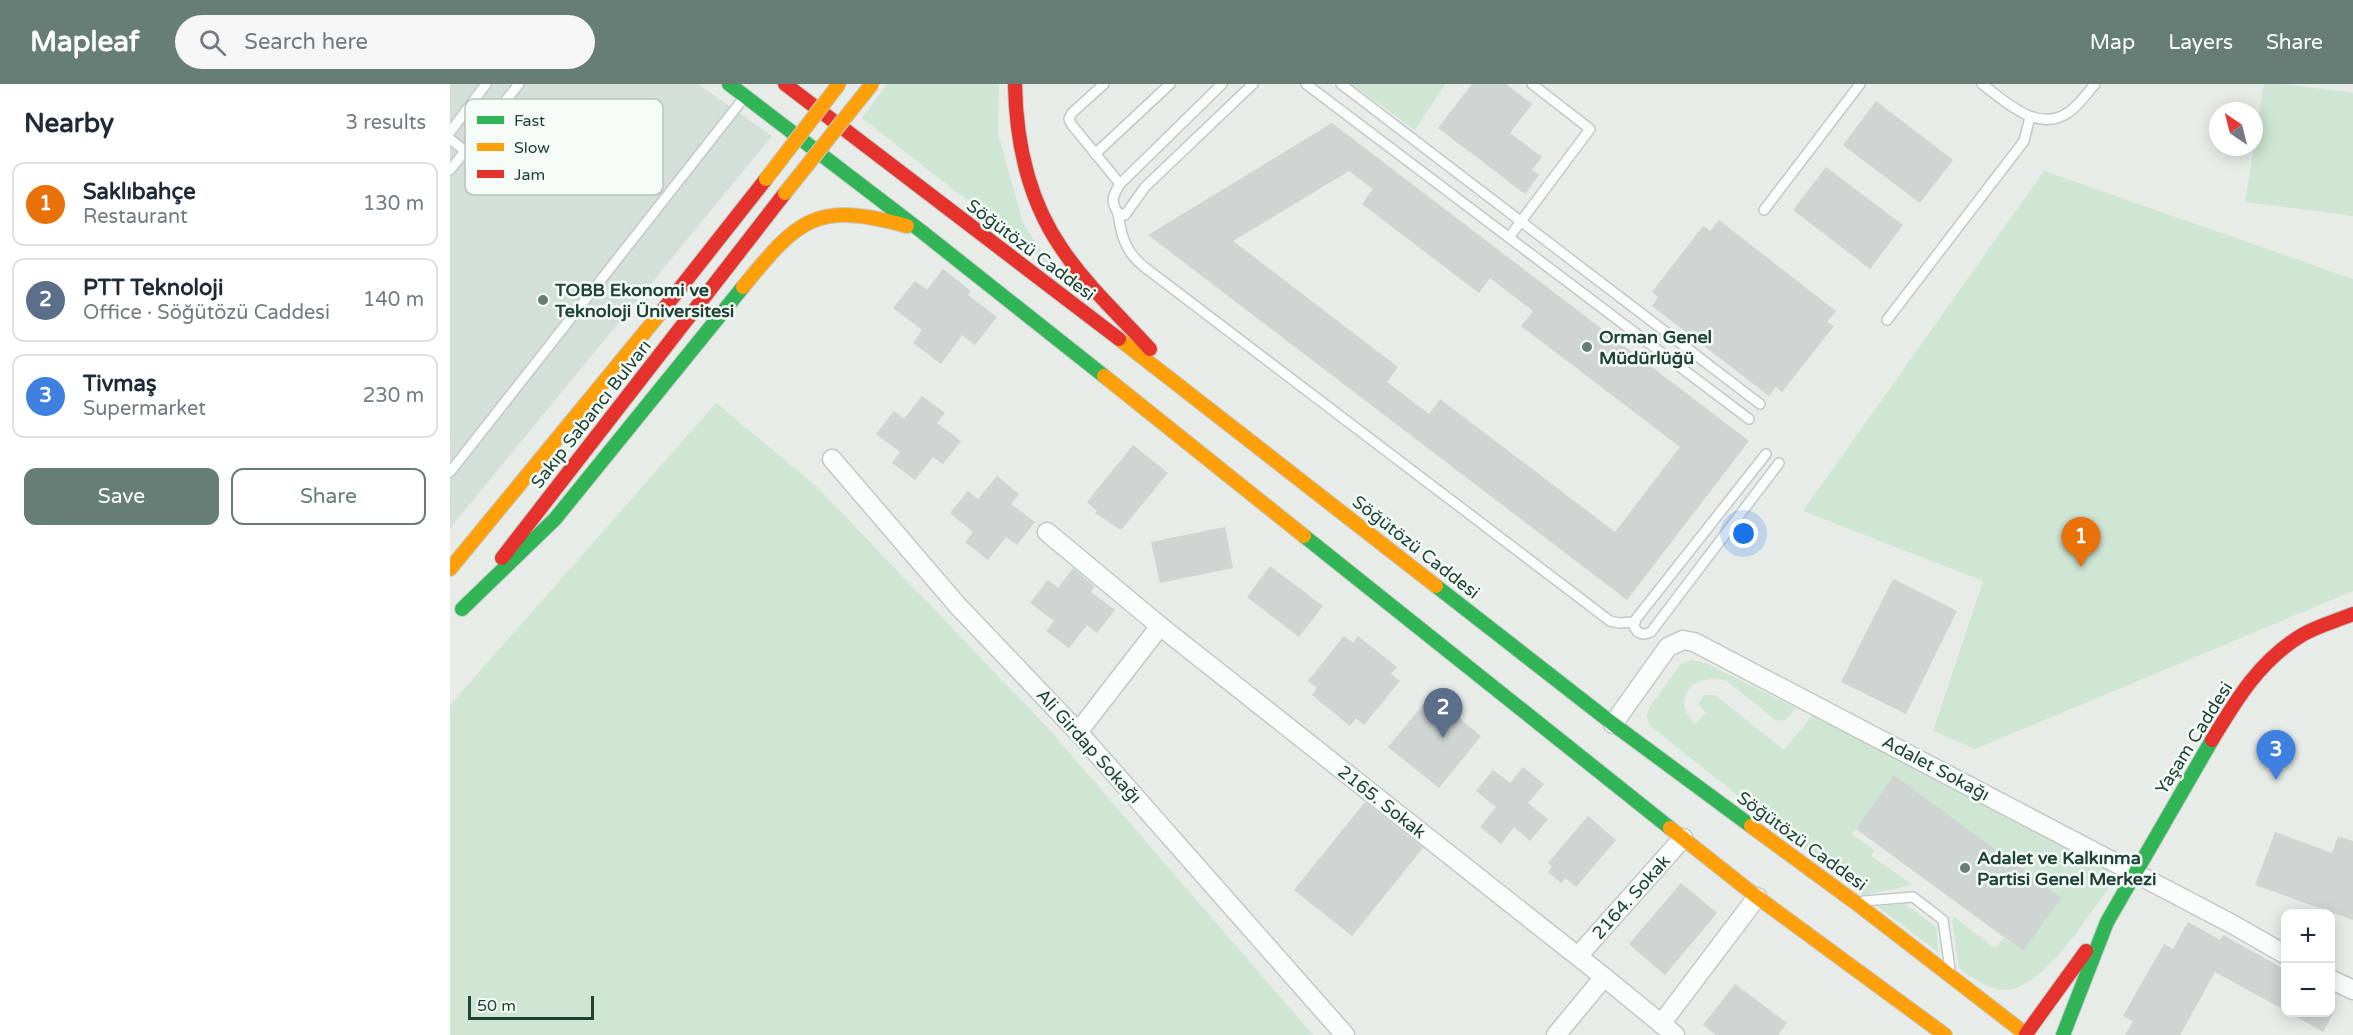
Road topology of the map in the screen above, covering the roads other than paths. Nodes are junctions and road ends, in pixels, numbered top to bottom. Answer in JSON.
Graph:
{"nodes":[{"id":1,"x":486,"y":84,"type":"edge"},
{"id":2,"x":519,"y":84,"type":"edge"},
{"id":3,"x":729,"y":84,"type":"edge"},
{"id":4,"x":785,"y":84,"type":"edge"},
{"id":5,"x":839,"y":84,"type":"edge"},
{"id":6,"x":872,"y":84,"type":"edge"},
{"id":7,"x":1015,"y":84,"type":"edge"},
{"id":8,"x":1104,"y":84,"type":"edge"},
{"id":9,"x":1170,"y":84,"type":"edge"},
{"id":10,"x":1222,"y":84,"type":"edge"},
{"id":11,"x":1253,"y":84,"type":"edge"},
{"id":12,"x":1306,"y":84,"type":"edge"},
{"id":13,"x":1341,"y":84,"type":"edge"},
{"id":14,"x":1532,"y":84,"type":"edge"},
{"id":15,"x":1860,"y":84,"type":"edge"},
{"id":16,"x":1983,"y":84,"type":"edge"},
{"id":17,"x":2095,"y":84,"type":"edge"},
{"id":18,"x":745,"y":97,"type":"junction"},
{"id":19,"x":475,"y":99,"type":"edge"},
{"id":20,"x":507,"y":99,"type":"edge"},
{"id":21,"x":465,"y":112,"type":"edge"},
{"id":22,"x":2030,"y":117,"type":"junction"},
{"id":23,"x":450,"y":132,"type":"edge"},
{"id":24,"x":450,"y":139,"type":"edge"},
{"id":25,"x":465,"y":151,"type":"joint"},
{"id":26,"x":1095,"y":154,"type":"junction"},
{"id":27,"x":450,"y":170,"type":"edge"},
{"id":28,"x":1120,"y":184,"type":"junction"},
{"id":29,"x":1764,"y":210,"type":"dead end"},
{"id":30,"x":1118,"y":213,"type":"junction"},
{"id":31,"x":1522,"y":221,"type":"junction"},
{"id":32,"x":921,"y":231,"type":"junction"},
{"id":33,"x":1510,"y":236,"type":"junction"},
{"id":34,"x":1887,"y":320,"type":"dead end"},
{"id":35,"x":1193,"y":396,"type":"junction"},
{"id":36,"x":1760,"y":404,"type":"dead end"},
{"id":37,"x":1749,"y":418,"type":"dead end"},
{"id":38,"x":1766,"y":454,"type":"dead end"},
{"id":39,"x":832,"y":459,"type":"dead end"},
{"id":40,"x":1779,"y":463,"type":"dead end"},
{"id":41,"x":450,"y":472,"type":"edge"},
{"id":42,"x":1047,"y":532,"type":"dead end"},
{"id":43,"x":450,"y":569,"type":"edge"},
{"id":44,"x":2353,"y":614,"type":"edge"},
{"id":45,"x":1634,"y":622,"type":"junction"},
{"id":46,"x":1160,"y":626,"type":"junction"},
{"id":47,"x":1613,"y":724,"type":"junction"},
{"id":48,"x":1078,"y":732,"type":"junction"},
{"id":49,"x":1683,"y":838,"type":"junction"},
{"id":50,"x":2134,"y":873,"type":"junction"},
{"id":51,"x":1757,"y":897,"type":"junction"},
{"id":52,"x":1856,"y":903,"type":"junction"},
{"id":53,"x":2107,"y":921,"type":"junction"},
{"id":54,"x":2281,"y":952,"type":"edge"},
{"id":55,"x":1578,"y":956,"type":"junction"},
{"id":56,"x":1604,"y":977,"type":"junction"},
{"id":57,"x":1951,"y":977,"type":"junction"},
{"id":58,"x":2335,"y":981,"type":"edge"},
{"id":59,"x":2353,"y":990,"type":"edge"},
{"id":60,"x":1668,"y":1029,"type":"edge"},
{"id":61,"x":1345,"y":1035,"type":"edge"},
{"id":62,"x":1556,"y":1035,"type":"edge"},
{"id":63,"x":1945,"y":1035,"type":"edge"},
{"id":64,"x":2026,"y":1035,"type":"edge"},
{"id":65,"x":2062,"y":1035,"type":"edge"}],
"edges":[{"from":1,"to":19,"type":"lane"},
{"from":2,"to":20,"type":"lane"},
{"from":3,"to":18,"type":"main road"},
{"from":4,"to":35,"type":"main road","name":"Söğütözü Caddesi"},
{"from":5,"to":43,"type":"main road","name":"Sakıp Sabancı Bulvarı","bridge":true},
{"from":6,"to":32,"type":"main road","name":"Sakıp Sabancı Bulvarı","bridge":true},
{"from":7,"to":35,"type":"main road"},
{"from":8,"to":26,"type":"lane"},
{"from":9,"to":26,"type":"lane"},
{"from":10,"to":28,"type":"lane"},
{"from":11,"to":30,"type":"lane"},
{"from":12,"to":33,"type":"lane"},
{"from":13,"to":31,"type":"lane"},
{"from":14,"to":31,"type":"lane"},
{"from":15,"to":29,"type":"lane"},
{"from":16,"to":22,"type":"lane"},
{"from":17,"to":22,"type":"lane"},
{"from":18,"to":32,"type":"main road"},
{"from":18,"to":41,"type":"lane"},
{"from":21,"to":23,"type":"lane"},
{"from":22,"to":34,"type":"lane"},
{"from":24,"to":25,"type":"lane"},
{"from":25,"to":27,"type":"lane"},
{"from":26,"to":28,"type":"lane"},
{"from":28,"to":30,"type":"lane"},
{"from":30,"to":45,"type":"lane"},
{"from":31,"to":33,"type":"lane"},
{"from":31,"to":36,"type":"lane"},
{"from":32,"to":49,"type":"main road"},
{"from":33,"to":37,"type":"lane"},
{"from":35,"to":47,"type":"main road","name":"Söğütözü Caddesi"},
{"from":38,"to":45,"type":"lane"},
{"from":39,"to":48,"type":"street","name":"Ali Girdap Sokağı"},
{"from":40,"to":45,"type":"lane"},
{"from":42,"to":46,"type":"street","name":"2165. Sokak"},
{"from":44,"to":50,"type":"main road","name":"Yaşam Caddesi"},
{"from":46,"to":48,"type":"street"},
{"from":46,"to":55,"type":"street","name":"2165. Sokak"},
{"from":47,"to":50,"type":"street","name":"Adalet Sokağı"},
{"from":47,"to":52,"type":"main road","name":"Söğütözü Caddesi"},
{"from":48,"to":61,"type":"street","name":"Ali Girdap Sokağı"},
{"from":49,"to":51,"type":"main road"},
{"from":49,"to":55,"type":"street","name":"2164. Sokak"},
{"from":50,"to":53,"type":"main road","name":"Yaşam Caddesi"},
{"from":50,"to":54,"type":"street","name":"Adalet Sokağı"},
{"from":51,"to":60,"type":"street"},
{"from":51,"to":63,"type":"main road"},
{"from":52,"to":57,"type":"main road","name":"Söğütözü Caddesi"},
{"from":52,"to":57,"type":"lane"},
{"from":53,"to":64,"type":"main road","name":"Yaşam Caddesi"},
{"from":53,"to":65,"type":"main road","name":"Yaşam Caddesi"},
{"from":55,"to":56,"type":"street","name":"2165. Sokak"},
{"from":56,"to":60,"type":"street","name":"2165. Sokak"},
{"from":56,"to":62,"type":"street"},
{"from":57,"to":64,"type":"main road","name":"Söğütözü Caddesi"},
{"from":58,"to":59,"type":"street"}]}
